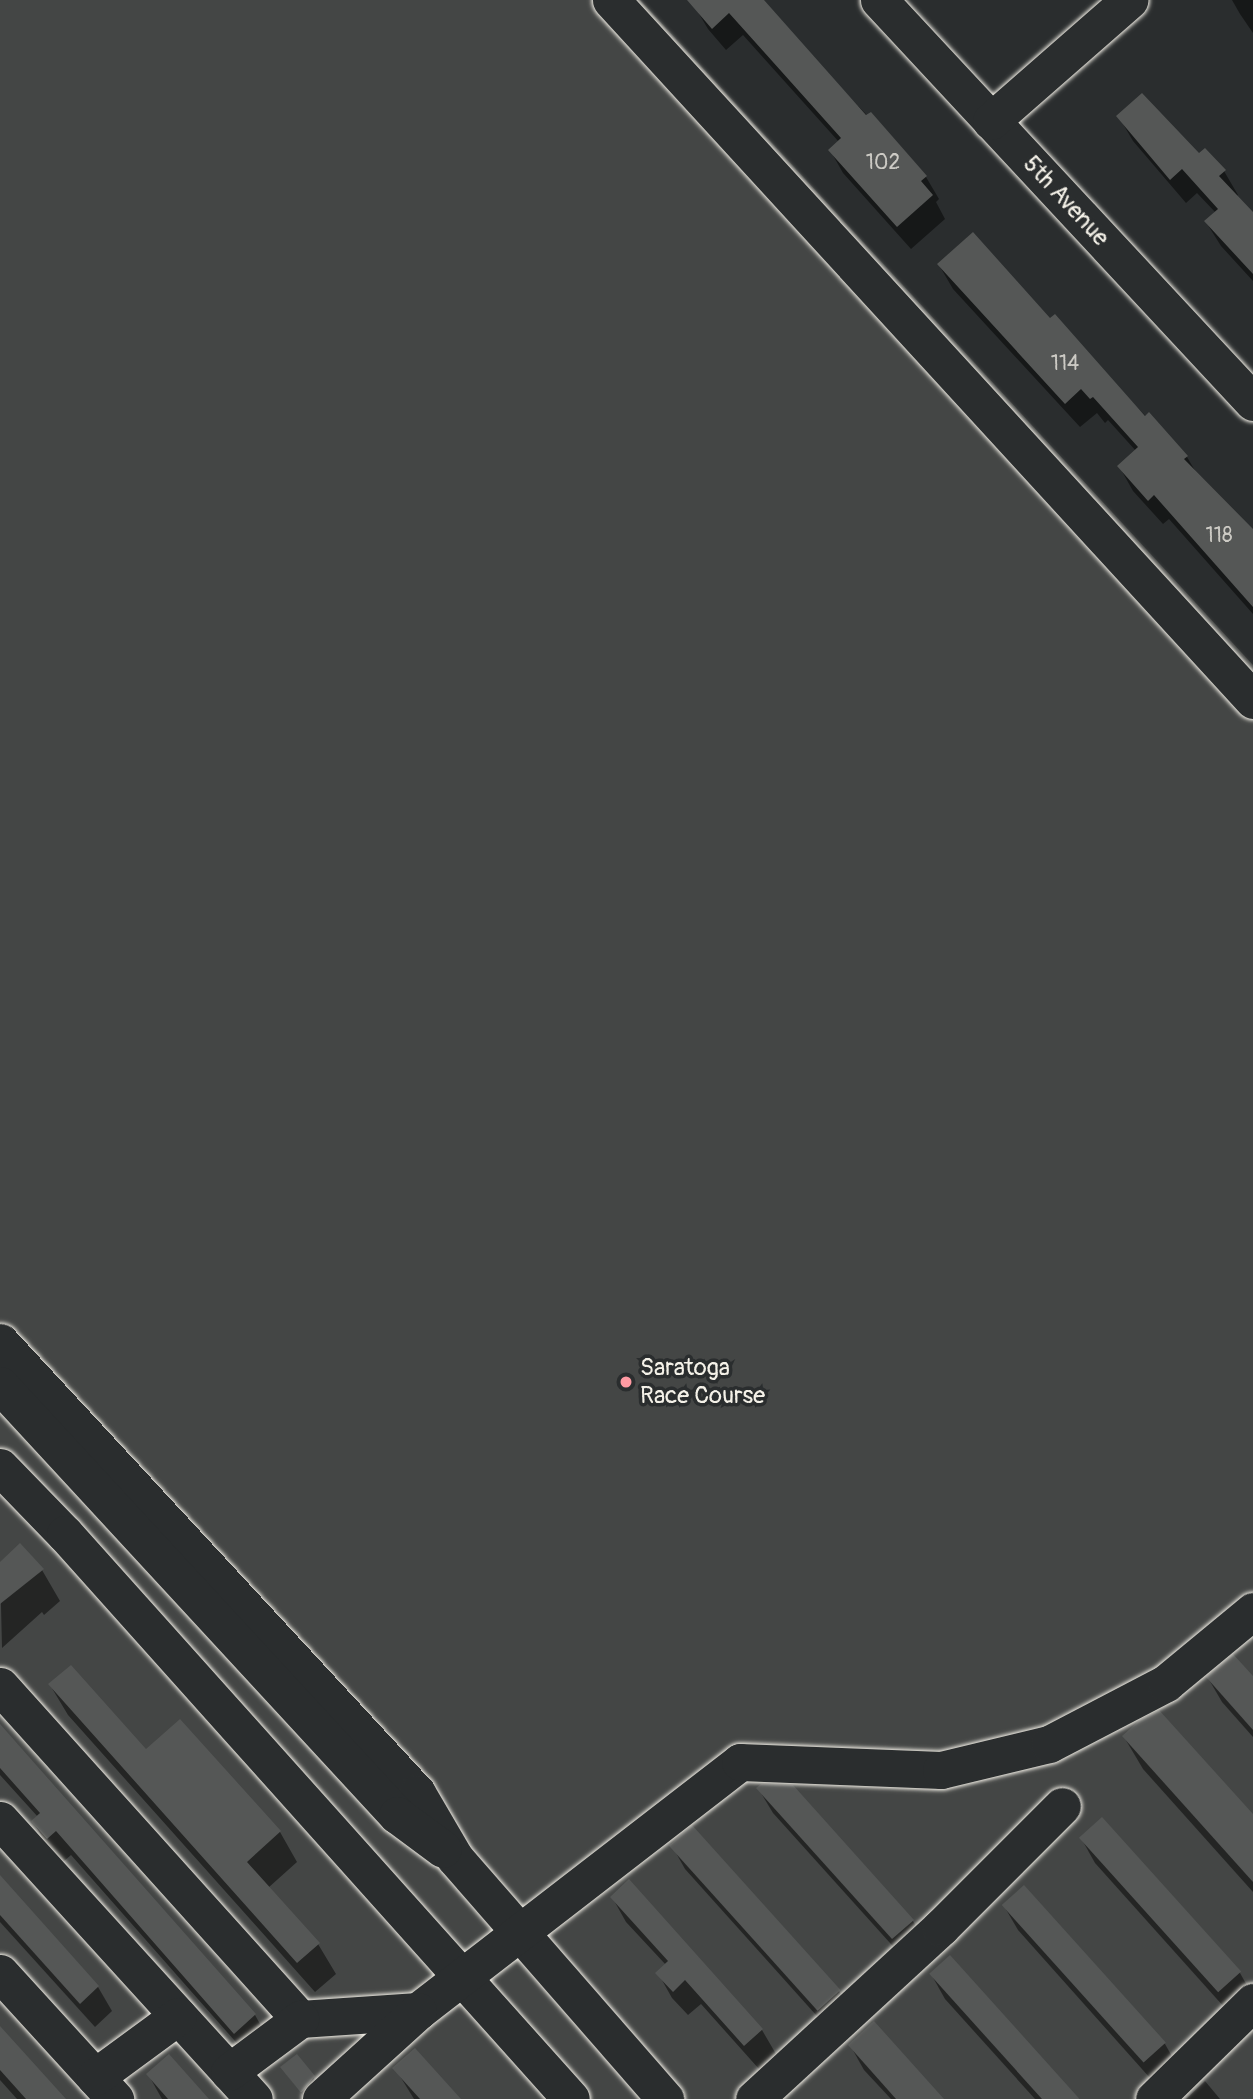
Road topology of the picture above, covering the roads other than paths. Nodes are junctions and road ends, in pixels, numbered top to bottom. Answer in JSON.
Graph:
{"nodes":[{"id":1,"x":611,"y":0,"type":"edge"},
{"id":2,"x":879,"y":0,"type":"edge"},
{"id":3,"x":1129,"y":0,"type":"edge"},
{"id":4,"x":991,"y":121,"type":"junction"},
{"id":5,"x":1253,"y":402,"type":"edge"},
{"id":6,"x":1253,"y":700,"type":"edge"},
{"id":7,"x":0,"y":1342,"type":"edge"},
{"id":8,"x":0,"y":1385,"type":"edge"},
{"id":9,"x":57,"y":1426,"type":"junction"},
{"id":10,"x":0,"y":1467,"type":"edge"},
{"id":11,"x":1253,"y":1611,"type":"edge"},
{"id":12,"x":0,"y":1686,"type":"edge"},
{"id":13,"x":1062,"y":1806,"type":"dead end"},
{"id":14,"x":0,"y":1820,"type":"edge"},
{"id":15,"x":521,"y":1934,"type":"junction"},
{"id":16,"x":0,"y":1973,"type":"edge"},
{"id":17,"x":463,"y":1978,"type":"junction"},
{"id":18,"x":1253,"y":2002,"type":"edge"},
{"id":19,"x":418,"y":2011,"type":"junction"},
{"id":20,"x":178,"y":2016,"type":"junction"},
{"id":21,"x":300,"y":2019,"type":"junction"},
{"id":22,"x":229,"y":2072,"type":"junction"},
{"id":23,"x":105,"y":2088,"type":"edge"},
{"id":24,"x":254,"y":2099,"type":"edge"},
{"id":25,"x":321,"y":2099,"type":"edge"},
{"id":26,"x":571,"y":2099,"type":"edge"},
{"id":27,"x":665,"y":2099,"type":"edge"},
{"id":28,"x":754,"y":2099,"type":"edge"},
{"id":29,"x":1154,"y":2099,"type":"edge"}],
"edges":[{"from":1,"to":6,"type":"street"},
{"from":2,"to":4,"type":"street","name":"5th Avenue"},
{"from":3,"to":4,"type":"street"},
{"from":4,"to":5,"type":"street","name":"5th Avenue"},
{"from":7,"to":9,"type":"street"},
{"from":8,"to":9,"type":"street"},
{"from":9,"to":15,"type":"street"},
{"from":10,"to":17,"type":"street"},
{"from":11,"to":15,"type":"street"},
{"from":12,"to":21,"type":"street"},
{"from":13,"to":28,"type":"street"},
{"from":14,"to":20,"type":"street"},
{"from":15,"to":17,"type":"street"},
{"from":15,"to":27,"type":"street"},
{"from":16,"to":23,"type":"street"},
{"from":17,"to":19,"type":"street"},
{"from":17,"to":26,"type":"street"},
{"from":18,"to":29,"type":"street"},
{"from":19,"to":21,"type":"street"},
{"from":19,"to":25,"type":"street"},
{"from":20,"to":22,"type":"street"},
{"from":20,"to":23,"type":"street"},
{"from":21,"to":22,"type":"street"},
{"from":22,"to":24,"type":"street"}]}
